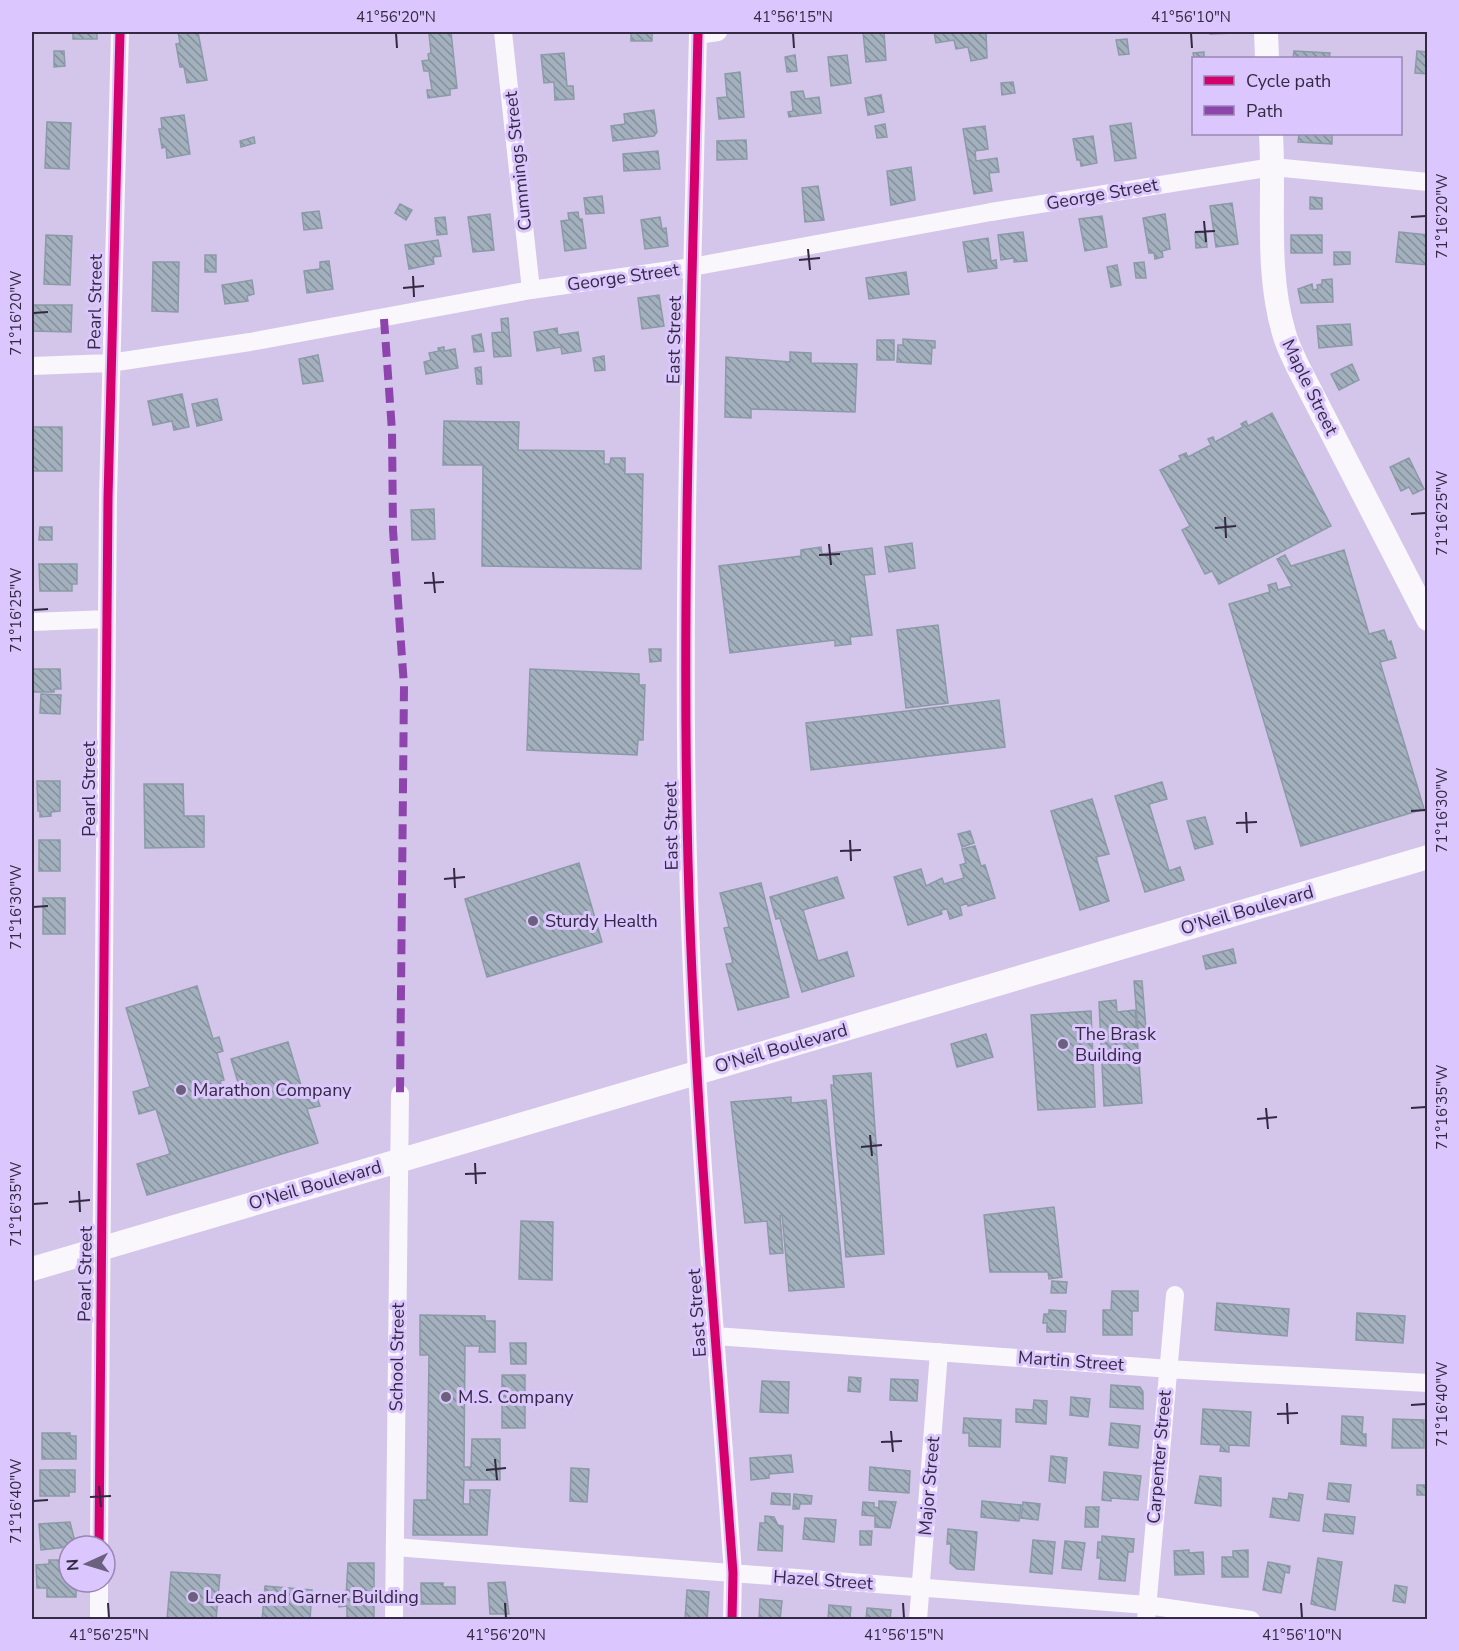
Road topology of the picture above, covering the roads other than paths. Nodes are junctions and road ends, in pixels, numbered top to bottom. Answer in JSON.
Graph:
{"nodes":[{"id":1,"x":120,"y":32,"type":"edge"},
{"id":2,"x":503,"y":32,"type":"edge"},
{"id":3,"x":718,"y":32,"type":"edge"},
{"id":4,"x":1266,"y":32,"type":"edge"},
{"id":5,"x":698,"y":33,"type":"edge"},
{"id":6,"x":1267,"y":57,"type":"edge"},
{"id":7,"x":1271,"y":135,"type":"edge"},
{"id":8,"x":1273,"y":167,"type":"junction"},
{"id":9,"x":1428,"y":182,"type":"edge"},
{"id":10,"x":692,"y":267,"type":"junction"},
{"id":11,"x":531,"y":290,"type":"junction"},
{"id":12,"x":110,"y":363,"type":"junction"},
{"id":13,"x":32,"y":366,"type":"edge"},
{"id":14,"x":107,"y":619,"type":"junction"},
{"id":15,"x":1428,"y":619,"type":"edge"},
{"id":16,"x":32,"y":621,"type":"edge"},
{"id":17,"x":1428,"y":857,"type":"edge"},
{"id":18,"x":696,"y":1073,"type":"junction"},
{"id":19,"x":400,"y":1094,"type":"dead end"},
{"id":20,"x":400,"y":1160,"type":"junction"},
{"id":21,"x":102,"y":1248,"type":"junction"},
{"id":22,"x":32,"y":1269,"type":"edge"},
{"id":23,"x":1175,"y":1295,"type":"dead end"},
{"id":24,"x":716,"y":1336,"type":"junction"},
{"id":25,"x":939,"y":1352,"type":"junction"},
{"id":26,"x":1167,"y":1368,"type":"junction"},
{"id":27,"x":1428,"y":1383,"type":"edge"},
{"id":28,"x":99,"y":1534,"type":"edge"},
{"id":29,"x":395,"y":1547,"type":"junction"},
{"id":30,"x":733,"y":1573,"type":"junction"},
{"id":31,"x":920,"y":1588,"type":"junction"},
{"id":32,"x":99,"y":1594,"type":"edge"},
{"id":33,"x":1146,"y":1612,"type":"edge"},
{"id":34,"x":99,"y":1620,"type":"edge"},
{"id":35,"x":394,"y":1620,"type":"edge"},
{"id":36,"x":732,"y":1620,"type":"edge"},
{"id":37,"x":918,"y":1620,"type":"edge"},
{"id":38,"x":1251,"y":1620,"type":"edge"}],
"edges":[{"from":1,"to":12,"type":"street","name":"Pearl Street"},
{"from":2,"to":11,"type":"street","name":"Cummings Street"},
{"from":3,"to":5,"type":"street"},
{"from":4,"to":6,"type":"main road"},
{"from":5,"to":10,"type":"street","name":"East Street"},
{"from":7,"to":8,"type":"main road","name":"Maple Street"},
{"from":8,"to":9,"type":"street","name":"George Street"},
{"from":8,"to":10,"type":"street","name":"George Street"},
{"from":8,"to":15,"type":"main road","name":"Maple Street"},
{"from":10,"to":11,"type":"street","name":"George Street"},
{"from":10,"to":18,"type":"street","name":"East Street"},
{"from":11,"to":12,"type":"street","name":"George Street"},
{"from":12,"to":13,"type":"street","name":"George Street"},
{"from":12,"to":14,"type":"street","name":"Pearl Street"},
{"from":14,"to":16,"type":"street"},
{"from":14,"to":21,"type":"street","name":"Pearl Street"},
{"from":17,"to":18,"type":"main road","name":"O'Neil Boulevard"},
{"from":18,"to":20,"type":"main road","name":"O'Neil Boulevard"},
{"from":18,"to":24,"type":"street","name":"East Street"},
{"from":19,"to":20,"type":"street","name":"School Street"},
{"from":20,"to":21,"type":"main road","name":"O'Neil Boulevard"},
{"from":20,"to":29,"type":"street","name":"School Street"},
{"from":21,"to":22,"type":"main road","name":"O'Neil Boulevard"},
{"from":21,"to":28,"type":"street","name":"Pearl Street"},
{"from":23,"to":26,"type":"street","name":"Carpenter Street"},
{"from":24,"to":25,"type":"street","name":"Martin Street"},
{"from":24,"to":30,"type":"street","name":"East Street"},
{"from":25,"to":26,"type":"street","name":"Martin Street"},
{"from":25,"to":31,"type":"street","name":"Major Street"},
{"from":26,"to":27,"type":"street","name":"Martin Street"},
{"from":26,"to":33,"type":"street","name":"Carpenter Street"},
{"from":29,"to":30,"type":"street","name":"Hazel Street"},
{"from":29,"to":35,"type":"street","name":"School Street"},
{"from":30,"to":31,"type":"street","name":"Hazel Street"},
{"from":30,"to":36,"type":"street","name":"East Street"},
{"from":31,"to":33,"type":"street","name":"Hazel Street"},
{"from":31,"to":37,"type":"street","name":"Major Street"},
{"from":32,"to":34,"type":"street"},
{"from":33,"to":38,"type":"street","name":"Hazel Street"}]}
